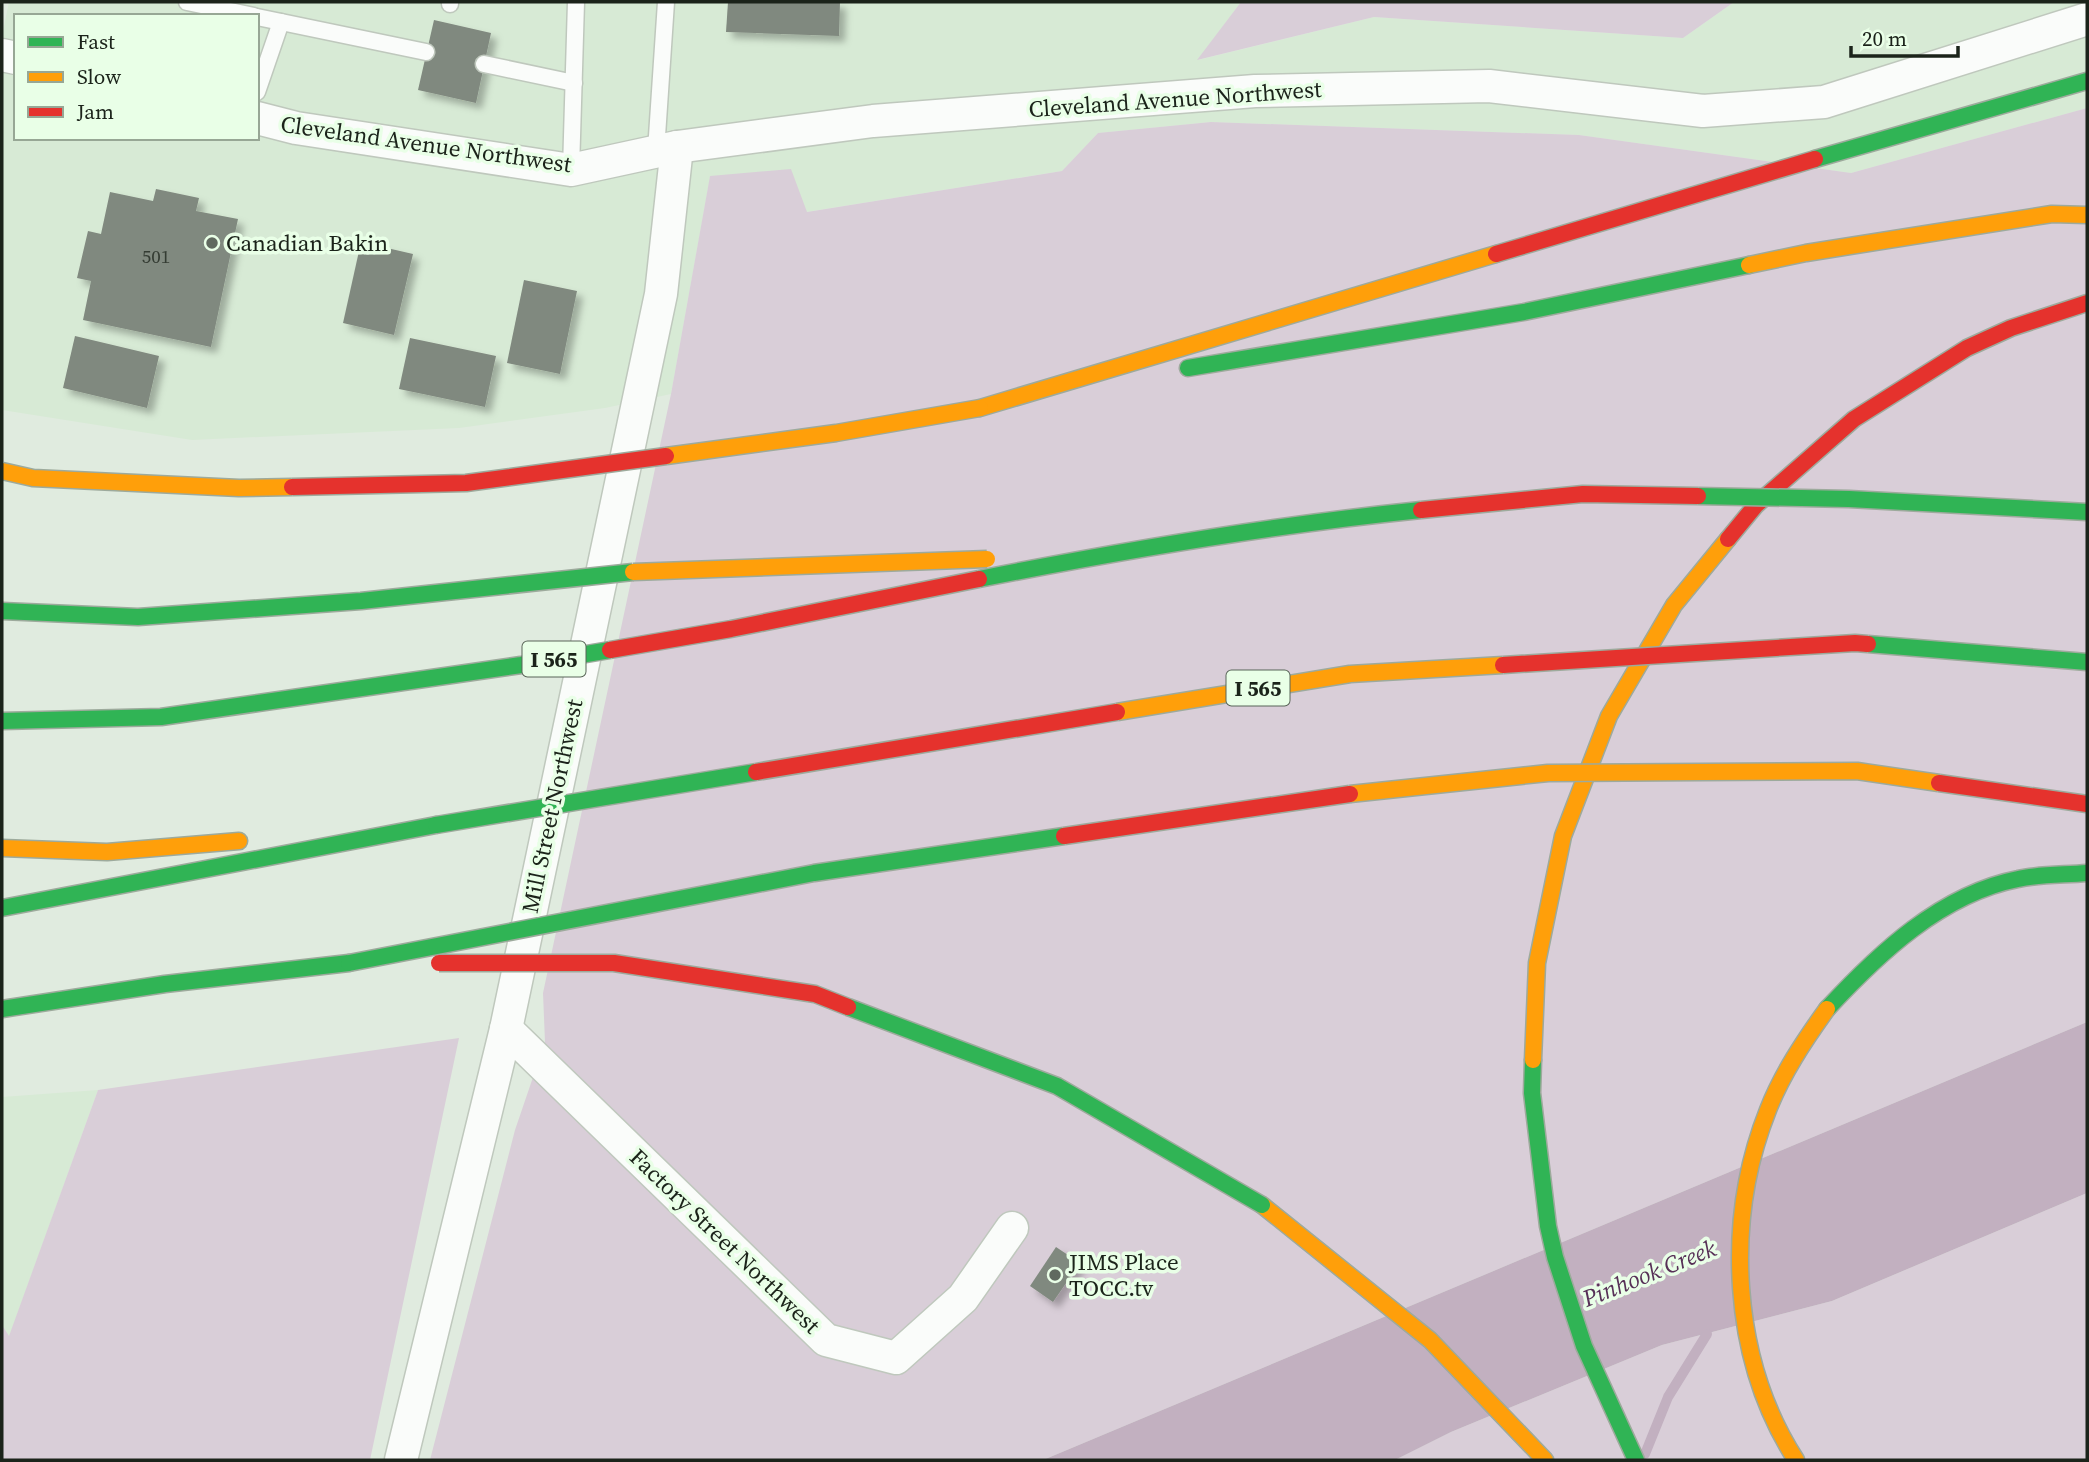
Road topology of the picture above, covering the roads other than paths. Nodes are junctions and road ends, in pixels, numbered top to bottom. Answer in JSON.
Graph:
{"nodes":[{"id":1,"x":187,"y":2,"type":"edge"},
{"id":2,"x":576,"y":2,"type":"edge"},
{"id":3,"x":666,"y":2,"type":"edge"},
{"id":4,"x":245,"y":14,"type":"edge"},
{"id":5,"x":259,"y":17,"type":"edge"},
{"id":6,"x":2087,"y":19,"type":"edge"},
{"id":7,"x":281,"y":22,"type":"junction"},
{"id":8,"x":426,"y":52,"type":"dead end"},
{"id":9,"x":484,"y":64,"type":"dead end"},
{"id":10,"x":2087,"y":80,"type":"edge"},
{"id":11,"x":574,"y":83,"type":"junction"},
{"id":12,"x":259,"y":86,"type":"edge"},
{"id":13,"x":259,"y":119,"type":"edge"},
{"id":14,"x":667,"y":149,"type":"junction"},
{"id":15,"x":571,"y":170,"type":"junction"},
{"id":16,"x":2087,"y":215,"type":"edge"},
{"id":17,"x":2087,"y":303,"type":"edge"},
{"id":18,"x":1171,"y":372,"type":"dead end"},
{"id":19,"x":1130,"y":379,"type":"dead end"},
{"id":20,"x":980,"y":408,"type":"junction"},
{"id":21,"x":2,"y":471,"type":"edge"},
{"id":22,"x":2087,"y":512,"type":"edge"},
{"id":23,"x":1101,"y":555,"type":"junction"},
{"id":24,"x":2,"y":611,"type":"edge"},
{"id":25,"x":2087,"y":662,"type":"edge"},
{"id":26,"x":2,"y":720,"type":"edge"},
{"id":27,"x":2087,"y":804,"type":"edge"},
{"id":28,"x":436,"y":825,"type":"junction"},
{"id":29,"x":285,"y":837,"type":"dead end"},
{"id":30,"x":258,"y":839,"type":"dead end"},
{"id":31,"x":2,"y":848,"type":"edge"},
{"id":32,"x":2087,"y":873,"type":"edge"},
{"id":33,"x":2,"y":908,"type":"edge"},
{"id":34,"x":349,"y":963,"type":"junction"},
{"id":35,"x":2,"y":1009,"type":"edge"},
{"id":36,"x":506,"y":1029,"type":"junction"},
{"id":37,"x":1012,"y":1228,"type":"dead end"},
{"id":38,"x":401,"y":1460,"type":"edge"},
{"id":39,"x":1545,"y":1460,"type":"edge"},
{"id":40,"x":1636,"y":1460,"type":"edge"},
{"id":41,"x":1796,"y":1460,"type":"edge"}],
"edges":[{"from":1,"to":4,"type":"lane"},
{"from":2,"to":11,"type":"lane"},
{"from":3,"to":14,"type":"lane"},
{"from":5,"to":7,"type":"lane"},
{"from":6,"to":14,"type":"street","name":"Cleveland Avenue Northwest"},
{"from":7,"to":8,"type":"lane"},
{"from":7,"to":12,"type":"lane"},
{"from":9,"to":11,"type":"lane"},
{"from":10,"to":20,"type":"highway"},
{"from":11,"to":15,"type":"lane"},
{"from":13,"to":15,"type":"street","name":"Cleveland Avenue Northwest"},
{"from":14,"to":15,"type":"street","name":"Cleveland Avenue Northwest"},
{"from":14,"to":36,"type":"street","name":"Mill Street Northwest"},
{"from":16,"to":18,"type":"highway"},
{"from":17,"to":40,"type":"highway","bridge":true},
{"from":19,"to":20,"type":"highway"},
{"from":20,"to":21,"type":"highway","bridge":true},
{"from":22,"to":23,"type":"highway","number":"I 565","bridge":true},
{"from":23,"to":24,"type":"highway","bridge":true},
{"from":23,"to":26,"type":"highway","number":"I 565","bridge":true},
{"from":25,"to":28,"type":"highway","number":"I 565","bridge":true},
{"from":27,"to":34,"type":"highway","bridge":true},
{"from":28,"to":29,"type":"highway","number":"I 565"},
{"from":28,"to":33,"type":"highway"},
{"from":30,"to":31,"type":"highway"},
{"from":32,"to":41,"type":"highway"},
{"from":34,"to":35,"type":"highway"},
{"from":34,"to":39,"type":"highway","bridge":true},
{"from":36,"to":37,"type":"street","name":"Factory Street Northwest"},
{"from":36,"to":38,"type":"street","name":"Mill Street Northwest"}]}
